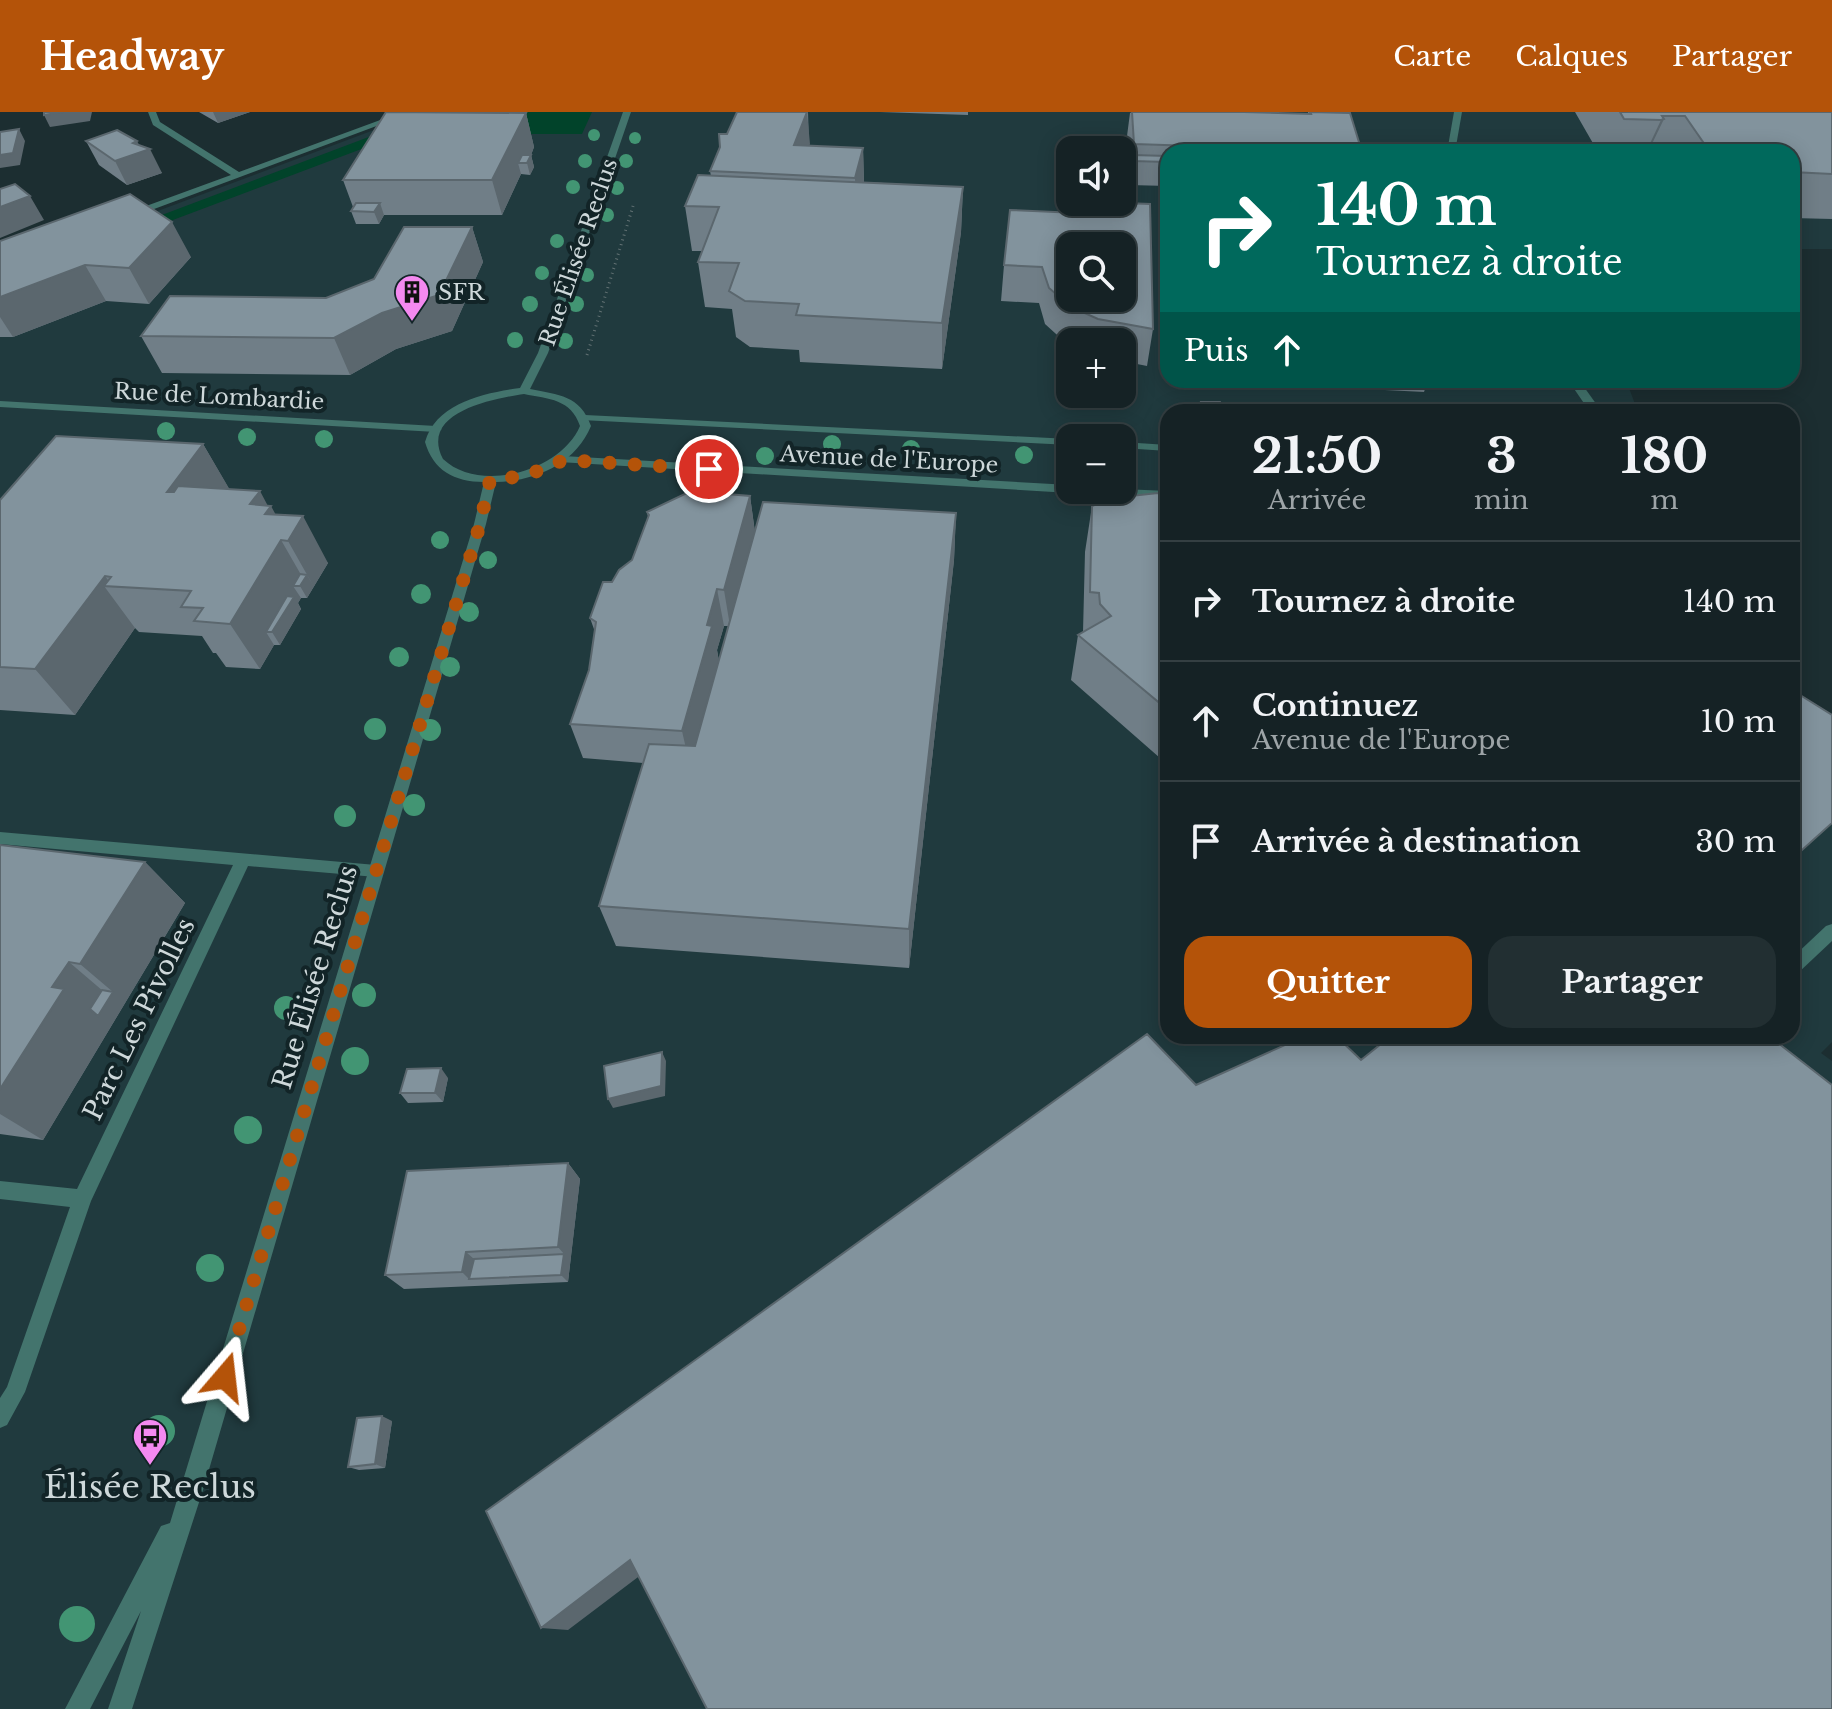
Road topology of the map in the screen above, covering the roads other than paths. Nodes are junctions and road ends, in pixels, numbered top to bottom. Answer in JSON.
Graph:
{"nodes":[{"id":1,"x":152,"y":112,"type":"edge"},
{"id":2,"x":410,"y":112,"type":"edge"},
{"id":3,"x":627,"y":112,"type":"edge"},
{"id":4,"x":1458,"y":112,"type":"edge"},
{"id":5,"x":1452,"y":144,"type":"edge"},
{"id":6,"x":236,"y":174,"type":"junction"},
{"id":7,"x":118,"y":219,"type":"edge"},
{"id":8,"x":524,"y":391,"type":"junction"},
{"id":9,"x":0,"y":404,"type":"edge"},
{"id":10,"x":585,"y":418,"type":"junction"},
{"id":11,"x":436,"y":429,"type":"junction"},
{"id":12,"x":1056,"y":441,"type":"edge"},
{"id":13,"x":1136,"y":446,"type":"edge"},
{"id":14,"x":1160,"y":447,"type":"edge"},
{"id":15,"x":563,"y":460,"type":"junction"},
{"id":16,"x":490,"y":480,"type":"junction"},
{"id":17,"x":1056,"y":488,"type":"edge"},
{"id":18,"x":1136,"y":493,"type":"edge"},
{"id":19,"x":1160,"y":495,"type":"edge"},
{"id":20,"x":0,"y":838,"type":"edge"},
{"id":21,"x":243,"y":861,"type":"junction"},
{"id":22,"x":376,"y":871,"type":"junction"},
{"id":23,"x":1832,"y":931,"type":"edge"},
{"id":24,"x":1800,"y":961,"type":"edge"},
{"id":25,"x":0,"y":1190,"type":"edge"},
{"id":26,"x":82,"y":1199,"type":"junction"},
{"id":27,"x":0,"y":1418,"type":"edge"},
{"id":28,"x":192,"y":1490,"type":"junction"},
{"id":29,"x":77,"y":1709,"type":"edge"},
{"id":30,"x":120,"y":1709,"type":"edge"}],
"edges":[{"from":1,"to":6,"type":"street"},
{"from":2,"to":6,"type":"street"},
{"from":3,"to":8,"type":"street","name":"Rue Élisée Reclus"},
{"from":4,"to":5,"type":"street"},
{"from":6,"to":7,"type":"street"},
{"from":8,"to":10,"type":"street"},
{"from":8,"to":11,"type":"street"},
{"from":9,"to":11,"type":"street","name":"Rue de Lombardie"},
{"from":10,"to":12,"type":"street","name":"Avenue de l'Europe"},
{"from":10,"to":15,"type":"street"},
{"from":11,"to":16,"type":"street"},
{"from":13,"to":14,"type":"street"},
{"from":15,"to":16,"type":"street"},
{"from":15,"to":17,"type":"street","name":"Avenue de l'Europe"},
{"from":16,"to":22,"type":"street","name":"Rue Élisée Reclus"},
{"from":18,"to":19,"type":"street"},
{"from":20,"to":21,"type":"street"},
{"from":21,"to":22,"type":"street"},
{"from":21,"to":26,"type":"street","name":"Parc Les Pivolles"},
{"from":22,"to":28,"type":"street","name":"Rue Élisée Reclus"},
{"from":23,"to":24,"type":"street"},
{"from":25,"to":26,"type":"street"},
{"from":26,"to":27,"type":"street","name":"Parc Les Pivolles"},
{"from":28,"to":29,"type":"street","name":"Rue Élisée Reclus"},
{"from":28,"to":30,"type":"street","name":"Rue Élisée Reclus"}]}
